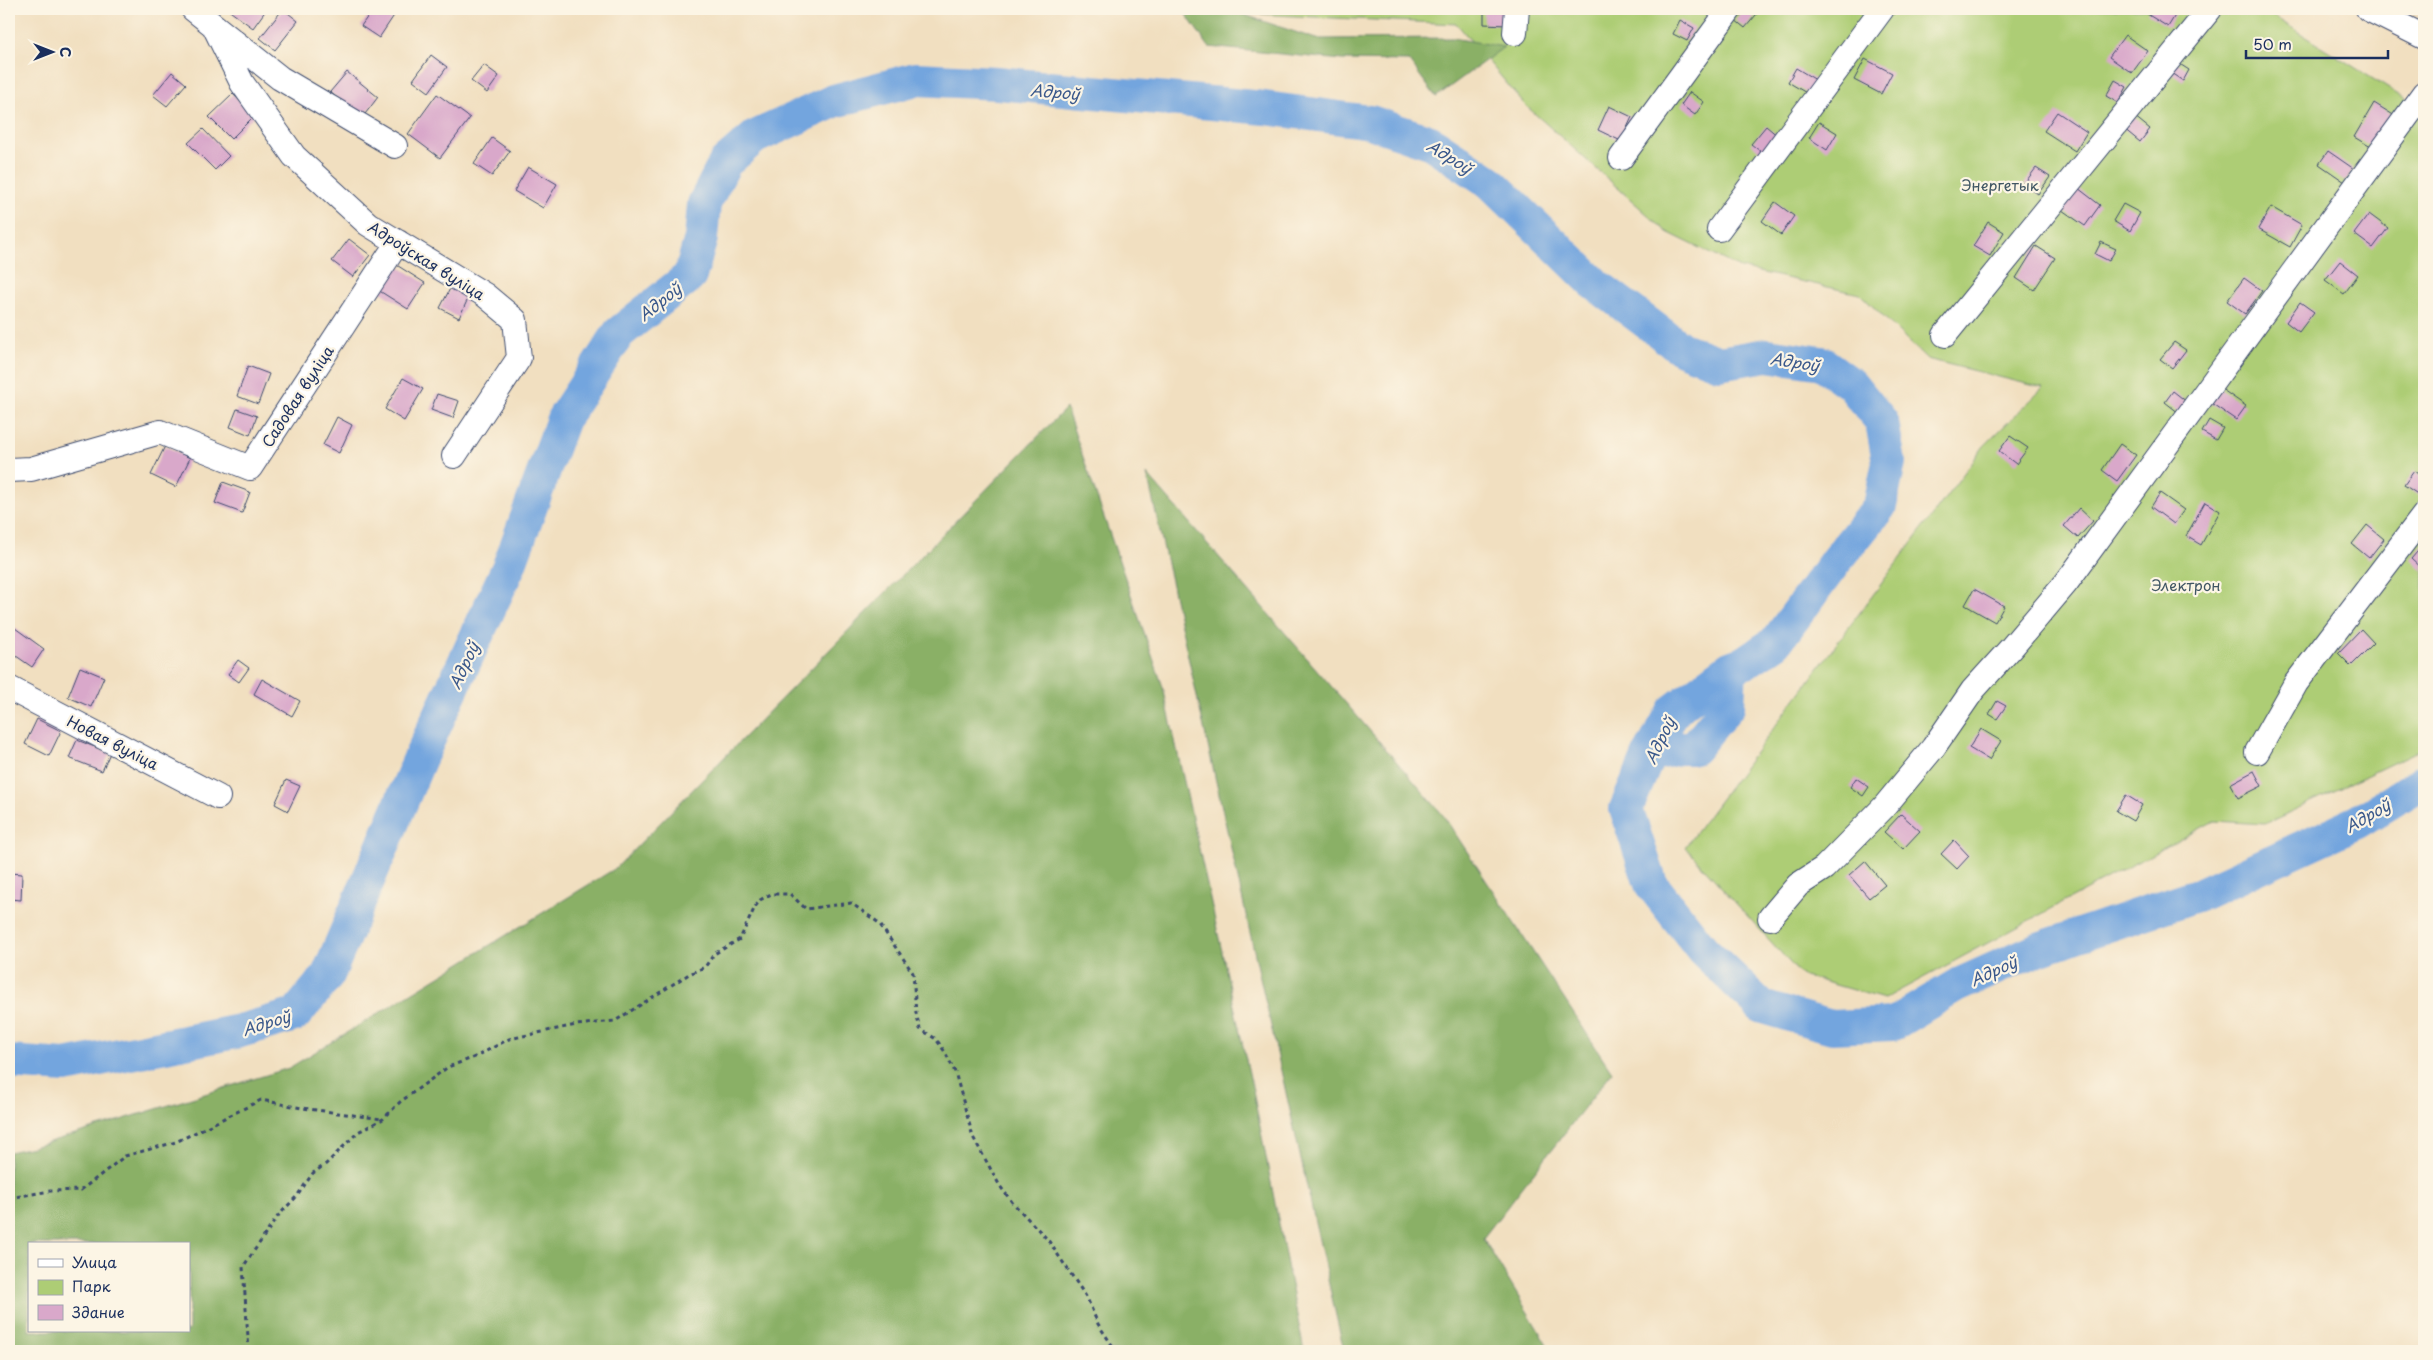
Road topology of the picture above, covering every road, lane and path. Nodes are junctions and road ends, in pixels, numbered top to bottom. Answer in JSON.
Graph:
{"nodes":[{"id":1,"x":193,"y":9,"type":"edge"},
{"id":2,"x":1517,"y":9,"type":"edge"},
{"id":3,"x":1730,"y":9,"type":"edge"},
{"id":4,"x":1882,"y":9,"type":"edge"},
{"id":5,"x":2210,"y":9,"type":"edge"},
{"id":6,"x":2368,"y":9,"type":"edge"},
{"id":7,"x":214,"y":26,"type":"junction"},
{"id":8,"x":1515,"y":33,"type":"dead end"},
{"id":9,"x":2424,"y":38,"type":"edge"},
{"id":10,"x":2424,"y":93,"type":"edge"},
{"id":11,"x":394,"y":146,"type":"dead end"},
{"id":12,"x":1621,"y":158,"type":"dead end"},
{"id":13,"x":1719,"y":230,"type":"dead end"},
{"id":14,"x":398,"y":242,"type":"junction"},
{"id":15,"x":1945,"y":334,"type":"dead end"},
{"id":16,"x":454,"y":456,"type":"dead end"},
{"id":17,"x":9,"y":470,"type":"edge"},
{"id":18,"x":2424,"y":515,"type":"edge"},
{"id":19,"x":9,"y":688,"type":"edge"},
{"id":20,"x":2257,"y":752,"type":"dead end"},
{"id":21,"x":218,"y":797,"type":"dead end"},
{"id":22,"x":1770,"y":918,"type":"dead end"},
{"id":23,"x":382,"y":1119,"type":"junction"},
{"id":24,"x":9,"y":1198,"type":"edge"},
{"id":25,"x":249,"y":1351,"type":"edge"},
{"id":26,"x":1116,"y":1351,"type":"edge"}],
"edges":[{"from":1,"to":7,"type":"street","name":"Адроўская вуліца"},
{"from":2,"to":8,"type":"street"},
{"from":3,"to":12,"type":"street"},
{"from":4,"to":13,"type":"street"},
{"from":5,"to":15,"type":"street"},
{"from":6,"to":9,"type":"street"},
{"from":7,"to":11,"type":"street","name":"Адроўская вуліца"},
{"from":7,"to":14,"type":"street","name":"Адроўская вуліца"},
{"from":10,"to":22,"type":"street"},
{"from":14,"to":16,"type":"street","name":"Адроўская вуліца"},
{"from":14,"to":17,"type":"street","name":"Садовая вуліца"},
{"from":18,"to":20,"type":"street"},
{"from":19,"to":21,"type":"street","name":"Новая вуліца"},
{"from":23,"to":24,"type":"path"},
{"from":23,"to":25,"type":"path"},
{"from":23,"to":26,"type":"path"}]}
